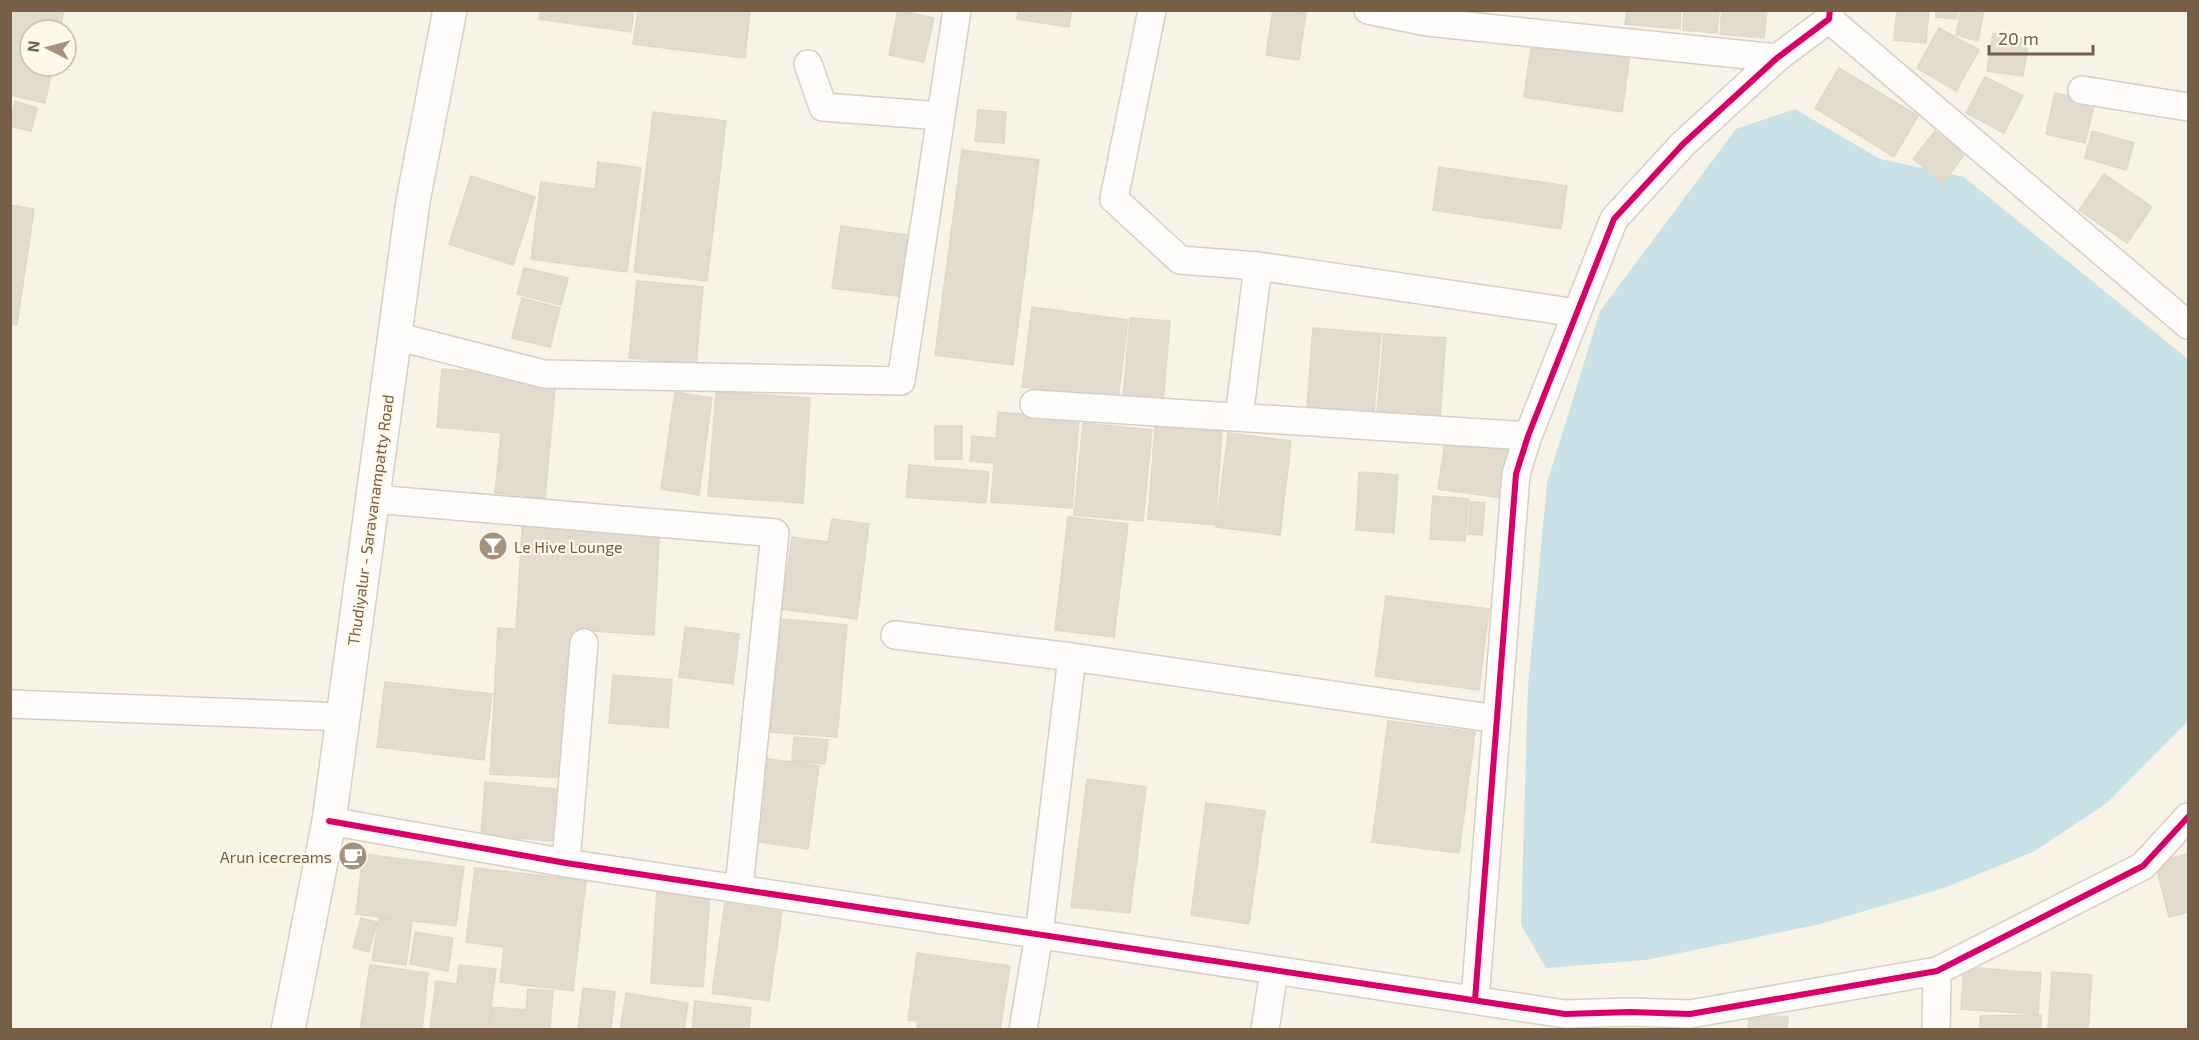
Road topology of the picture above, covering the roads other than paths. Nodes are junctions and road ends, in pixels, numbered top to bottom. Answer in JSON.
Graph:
{"nodes":[{"id":1,"x":450,"y":10,"type":"edge"},
{"id":2,"x":957,"y":10,"type":"edge"},
{"id":3,"x":1152,"y":10,"type":"edge"},
{"id":4,"x":1368,"y":10,"type":"edge"},
{"id":5,"x":1829,"y":15,"type":"edge"},
{"id":6,"x":1777,"y":58,"type":"junction"},
{"id":7,"x":808,"y":64,"type":"dead end"},
{"id":8,"x":2082,"y":90,"type":"dead end"},
{"id":9,"x":2188,"y":107,"type":"edge"},
{"id":10,"x":941,"y":116,"type":"junction"},
{"id":11,"x":1258,"y":266,"type":"junction"},
{"id":12,"x":1576,"y":313,"type":"junction"},
{"id":13,"x":2188,"y":325,"type":"edge"},
{"id":14,"x":395,"y":336,"type":"junction"},
{"id":15,"x":1034,"y":404,"type":"dead end"},
{"id":16,"x":1239,"y":417,"type":"junction"},
{"id":17,"x":1528,"y":436,"type":"junction"},
{"id":18,"x":373,"y":499,"type":"junction"},
{"id":19,"x":895,"y":635,"type":"dead end"},
{"id":20,"x":584,"y":643,"type":"dead end"},
{"id":21,"x":1072,"y":657,"type":"junction"},
{"id":22,"x":10,"y":704,"type":"edge"},
{"id":23,"x":343,"y":717,"type":"junction"},
{"id":24,"x":1497,"y":719,"type":"junction"},
{"id":25,"x":2188,"y":817,"type":"edge"},
{"id":26,"x":329,"y":821,"type":"junction"},
{"id":27,"x":566,"y":863,"type":"junction"},
{"id":28,"x":739,"y":888,"type":"junction"},
{"id":29,"x":1039,"y":935,"type":"junction"},
{"id":30,"x":1274,"y":971,"type":"junction"},
{"id":31,"x":1937,"y":971,"type":"junction"},
{"id":32,"x":1475,"y":1000,"type":"junction"},
{"id":33,"x":1629,"y":1020,"type":"edge"},
{"id":34,"x":288,"y":1029,"type":"edge"},
{"id":35,"x":1023,"y":1029,"type":"edge"},
{"id":36,"x":1265,"y":1029,"type":"edge"},
{"id":37,"x":1936,"y":1029,"type":"edge"}],
"edges":[{"from":1,"to":14,"type":"main road","name":"Thudiyalur - Saravanampatty Road"},
{"from":2,"to":10,"type":"street"},
{"from":3,"to":11,"type":"street"},
{"from":4,"to":6,"type":"street"},
{"from":5,"to":6,"type":"street"},
{"from":5,"to":13,"type":"street"},
{"from":6,"to":12,"type":"street"},
{"from":7,"to":10,"type":"street"},
{"from":8,"to":9,"type":"street"},
{"from":10,"to":14,"type":"street"},
{"from":11,"to":12,"type":"street"},
{"from":11,"to":16,"type":"street"},
{"from":12,"to":17,"type":"street"},
{"from":14,"to":18,"type":"main road","name":"Thudiyalur - Saravanampatty Road"},
{"from":15,"to":16,"type":"street"},
{"from":16,"to":17,"type":"street"},
{"from":17,"to":24,"type":"street"},
{"from":18,"to":23,"type":"main road","name":"Thudiyalur - Saravanampatty Road"},
{"from":18,"to":28,"type":"street"},
{"from":19,"to":21,"type":"street"},
{"from":20,"to":27,"type":"street"},
{"from":21,"to":24,"type":"street"},
{"from":21,"to":29,"type":"street"},
{"from":22,"to":23,"type":"street"},
{"from":23,"to":26,"type":"main road","name":"Thudiyalur - Saravanampatty Road"},
{"from":24,"to":32,"type":"street"},
{"from":25,"to":31,"type":"street"},
{"from":26,"to":27,"type":"street"},
{"from":26,"to":34,"type":"main road","name":"Thudiyalur - Saravanampatty Road"},
{"from":27,"to":28,"type":"street"},
{"from":28,"to":29,"type":"street"},
{"from":29,"to":30,"type":"street"},
{"from":29,"to":35,"type":"street"},
{"from":30,"to":32,"type":"street"},
{"from":30,"to":36,"type":"street"},
{"from":31,"to":33,"type":"street"},
{"from":31,"to":37,"type":"street"},
{"from":32,"to":33,"type":"street"}]}
